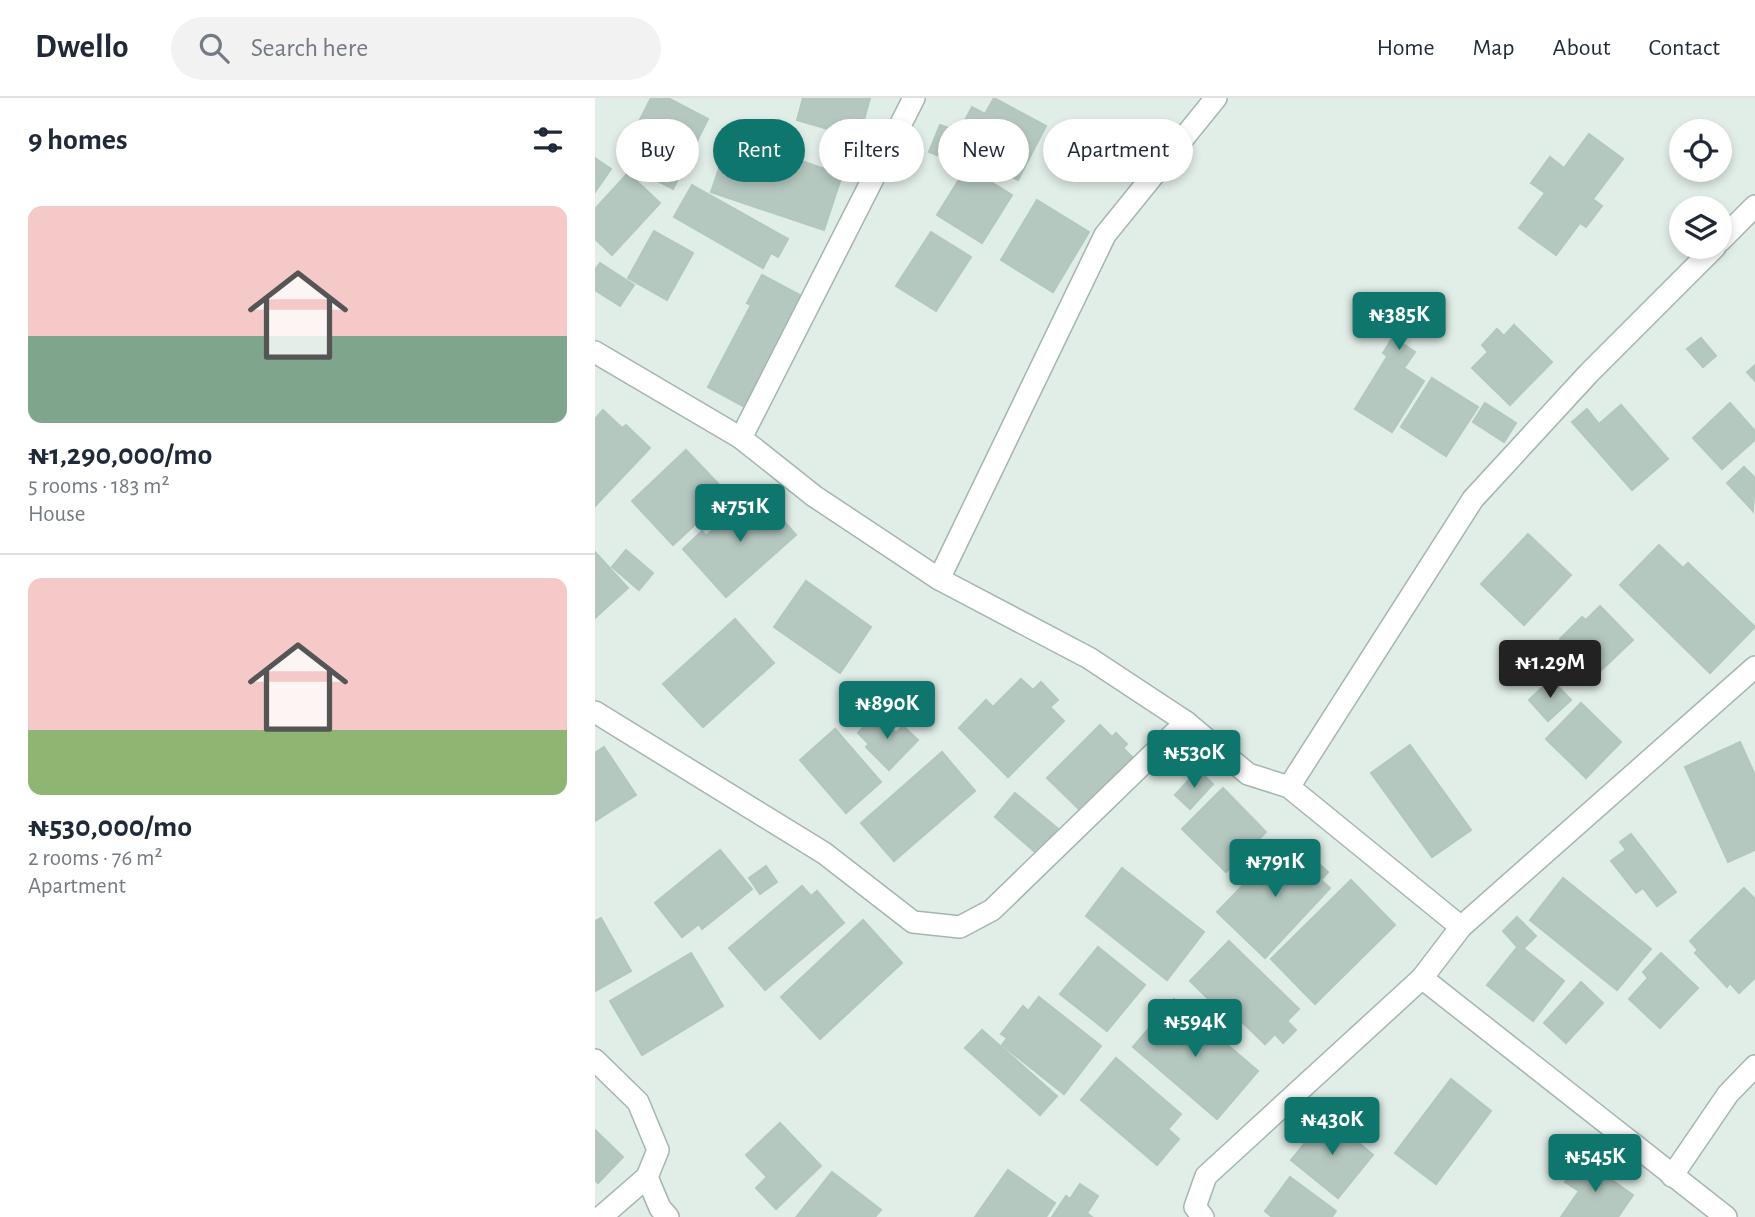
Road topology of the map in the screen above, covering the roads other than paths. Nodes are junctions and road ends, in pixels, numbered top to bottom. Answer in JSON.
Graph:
{"nodes":[{"id":1,"x":914,"y":98,"type":"edge"},
{"id":2,"x":1216,"y":98,"type":"edge"},
{"id":3,"x":1754,"y":208,"type":"edge"},
{"id":4,"x":1732,"y":229,"type":"edge"},
{"id":5,"x":1702,"y":259,"type":"edge"},
{"id":6,"x":595,"y":352,"type":"edge"},
{"id":7,"x":741,"y":438,"type":"junction"},
{"id":8,"x":939,"y":579,"type":"junction"},
{"id":9,"x":1755,"y":667,"type":"edge"},
{"id":10,"x":595,"y":712,"type":"edge"},
{"id":11,"x":1186,"y":722,"type":"junction"},
{"id":12,"x":1289,"y":787,"type":"junction"},
{"id":13,"x":1461,"y":927,"type":"junction"},
{"id":14,"x":1422,"y":978,"type":"junction"},
{"id":15,"x":595,"y":1060,"type":"edge"},
{"id":16,"x":1755,"y":1066,"type":"edge"},
{"id":17,"x":1672,"y":1176,"type":"junction"},
{"id":18,"x":647,"y":1177,"type":"junction"},
{"id":19,"x":601,"y":1217,"type":"edge"},
{"id":20,"x":668,"y":1217,"type":"edge"},
{"id":21,"x":1203,"y":1217,"type":"edge"},
{"id":22,"x":1726,"y":1217,"type":"edge"}],
"edges":[{"from":1,"to":7,"type":"street"},
{"from":2,"to":8,"type":"street"},
{"from":3,"to":4,"type":"street"},
{"from":5,"to":12,"type":"street"},
{"from":6,"to":7,"type":"street"},
{"from":7,"to":8,"type":"street"},
{"from":8,"to":11,"type":"street"},
{"from":9,"to":13,"type":"street"},
{"from":10,"to":11,"type":"street"},
{"from":11,"to":12,"type":"street"},
{"from":12,"to":13,"type":"street"},
{"from":13,"to":14,"type":"street"},
{"from":14,"to":17,"type":"street"},
{"from":14,"to":21,"type":"street"},
{"from":15,"to":18,"type":"street"},
{"from":16,"to":17,"type":"street"},
{"from":17,"to":22,"type":"street"},
{"from":18,"to":19,"type":"street"},
{"from":18,"to":20,"type":"street"}]}
